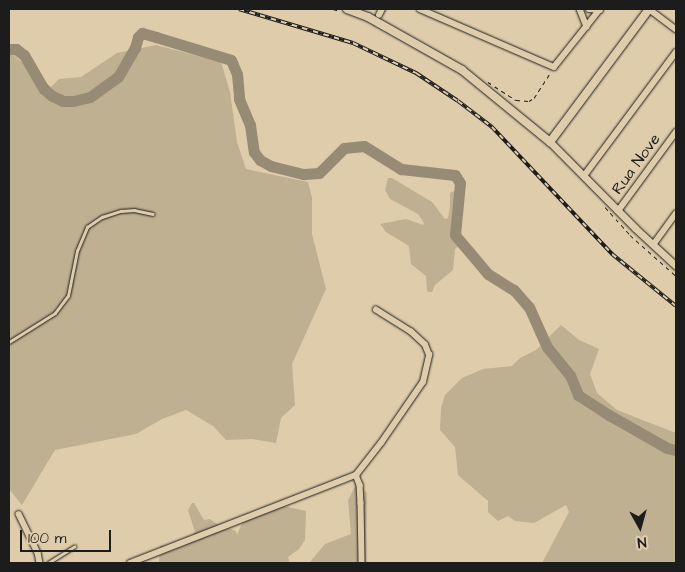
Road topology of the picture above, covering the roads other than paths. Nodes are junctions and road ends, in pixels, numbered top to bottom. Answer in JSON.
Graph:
{"nodes":[{"id":1,"x":420,"y":9,"type":"edge"},
{"id":2,"x":580,"y":9,"type":"edge"},
{"id":3,"x":589,"y":9,"type":"edge"},
{"id":4,"x":600,"y":9,"type":"edge"},
{"id":5,"x":649,"y":9,"type":"edge"},
{"id":6,"x":344,"y":10,"type":"edge"},
{"id":7,"x":587,"y":27,"type":"junction"},
{"id":8,"x":676,"y":29,"type":"edge"},
{"id":9,"x":676,"y":52,"type":"edge"},
{"id":10,"x":676,"y":132,"type":"edge"},
{"id":11,"x":550,"y":142,"type":"junction"},
{"id":12,"x":584,"y":176,"type":"junction"},
{"id":13,"x":618,"y":211,"type":"junction"},
{"id":14,"x":676,"y":213,"type":"edge"},
{"id":15,"x":153,"y":214,"type":"dead end"},
{"id":16,"x":653,"y":245,"type":"junction"},
{"id":17,"x":676,"y":266,"type":"edge"},
{"id":18,"x":376,"y":310,"type":"dead end"},
{"id":19,"x":9,"y":342,"type":"edge"},
{"id":20,"x":356,"y":475,"type":"junction"},
{"id":21,"x":18,"y":514,"type":"dead end"},
{"id":22,"x":74,"y":547,"type":"dead end"},
{"id":23,"x":40,"y":563,"type":"edge"},
{"id":24,"x":48,"y":563,"type":"edge"},
{"id":25,"x":130,"y":563,"type":"edge"},
{"id":26,"x":362,"y":563,"type":"edge"}],
"edges":[{"from":1,"to":7,"type":"street"},
{"from":2,"to":7,"type":"street"},
{"from":3,"to":4,"type":"street"},
{"from":4,"to":7,"type":"street"},
{"from":5,"to":8,"type":"street"},
{"from":5,"to":11,"type":"main road"},
{"from":6,"to":11,"type":"main road"},
{"from":9,"to":12,"type":"street"},
{"from":10,"to":13,"type":"street","name":"Rua Nove"},
{"from":11,"to":12,"type":"street"},
{"from":12,"to":13,"type":"street"},
{"from":13,"to":16,"type":"street"},
{"from":14,"to":16,"type":"street"},
{"from":15,"to":19,"type":"lane"},
{"from":16,"to":17,"type":"street"},
{"from":18,"to":20,"type":"street"},
{"from":20,"to":25,"type":"street"},
{"from":20,"to":26,"type":"street"},
{"from":21,"to":23,"type":"street"},
{"from":22,"to":24,"type":"lane"}]}
